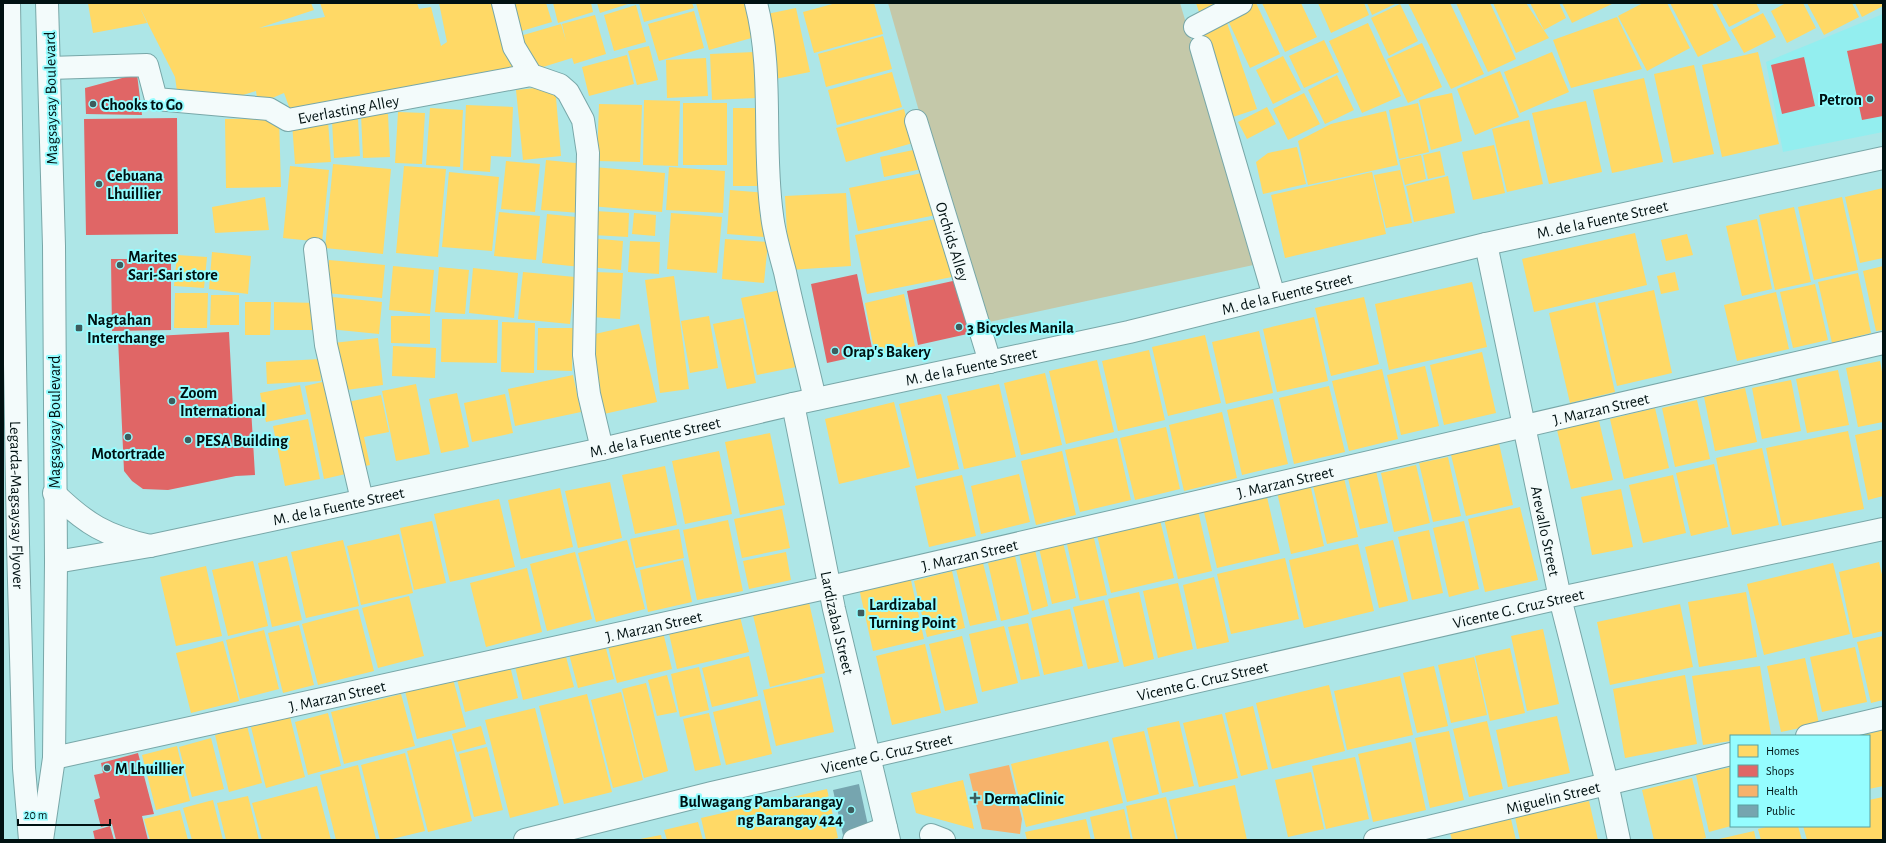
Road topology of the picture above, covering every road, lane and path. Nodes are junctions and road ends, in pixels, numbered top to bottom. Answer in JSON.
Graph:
{"nodes":[{"id":1,"x":9,"y":3,"type":"edge"},
{"id":2,"x":34,"y":3,"type":"edge"},
{"id":3,"x":47,"y":3,"type":"edge"},
{"id":4,"x":503,"y":3,"type":"edge"},
{"id":5,"x":756,"y":3,"type":"edge"},
{"id":6,"x":1240,"y":3,"type":"edge"},
{"id":7,"x":49,"y":28,"type":"junction"},
{"id":8,"x":49,"y":68,"type":"junction"},
{"id":9,"x":531,"y":75,"type":"junction"},
{"id":10,"x":916,"y":121,"type":"dead end"},
{"id":11,"x":1883,"y":158,"type":"edge"},
{"id":12,"x":1486,"y":244,"type":"junction"},
{"id":13,"x":315,"y":249,"type":"dead end"},
{"id":14,"x":1274,"y":296,"type":"junction"},
{"id":15,"x":1883,"y":342,"type":"edge"},
{"id":16,"x":990,"y":362,"type":"junction"},
{"id":17,"x":814,"y":399,"type":"junction"},
{"id":18,"x":793,"y":404,"type":"junction"},
{"id":19,"x":1524,"y":426,"type":"junction"},
{"id":20,"x":602,"y":449,"type":"junction"},
{"id":21,"x":54,"y":493,"type":"junction"},
{"id":22,"x":362,"y":500,"type":"junction"},
{"id":23,"x":1883,"y":529,"type":"edge"},
{"id":24,"x":150,"y":546,"type":"junction"},
{"id":25,"x":56,"y":562,"type":"junction"},
{"id":26,"x":830,"y":587,"type":"junction"},
{"id":27,"x":1560,"y":598,"type":"junction"},
{"id":28,"x":1883,"y":718,"type":"edge"},
{"id":29,"x":1811,"y":735,"type":"edge"},
{"id":30,"x":1730,"y":754,"type":"edge"},
{"id":31,"x":869,"y":757,"type":"junction"},
{"id":32,"x":54,"y":758,"type":"junction"},
{"id":33,"x":1607,"y":783,"type":"junction"},
{"id":34,"x":888,"y":835,"type":"edge"},
{"id":35,"x":30,"y":840,"type":"edge"},
{"id":36,"x":42,"y":840,"type":"edge"},
{"id":37,"x":525,"y":840,"type":"edge"},
{"id":38,"x":854,"y":840,"type":"edge"},
{"id":39,"x":1375,"y":840,"type":"edge"},
{"id":40,"x":1619,"y":840,"type":"edge"}],
"edges":[{"from":1,"to":35,"type":"street","name":"Legarda-Magsaysay Flyover"},
{"from":2,"to":7,"type":"street"},
{"from":3,"to":7,"type":"street","name":"Magsaysay Boulevard"},
{"from":4,"to":9,"type":"street"},
{"from":5,"to":17,"type":"street"},
{"from":6,"to":14,"type":"street"},
{"from":7,"to":8,"type":"street","name":"Magsaysay Boulevard"},
{"from":8,"to":9,"type":"street","name":"Everlasting Alley"},
{"from":8,"to":21,"type":"street","name":"Magsaysay Boulevard"},
{"from":9,"to":20,"type":"street"},
{"from":10,"to":16,"type":"street","name":"Orchids Alley"},
{"from":11,"to":12,"type":"street","name":"M. de la Fuente Street"},
{"from":12,"to":14,"type":"street","name":"M. de la Fuente Street"},
{"from":12,"to":19,"type":"street","name":"Arevallo Street"},
{"from":13,"to":22,"type":"street"},
{"from":14,"to":16,"type":"street","name":"M. de la Fuente Street"},
{"from":15,"to":19,"type":"street","name":"J. Marzan Street"},
{"from":16,"to":17,"type":"street","name":"M. de la Fuente Street"},
{"from":17,"to":18,"type":"street","name":"M. de la Fuente Street"},
{"from":18,"to":20,"type":"street","name":"M. de la Fuente Street"},
{"from":18,"to":26,"type":"street","name":"Lardizabal Street"},
{"from":19,"to":26,"type":"street","name":"J. Marzan Street"},
{"from":19,"to":27,"type":"street","name":"Arevallo Street"},
{"from":20,"to":22,"type":"street","name":"M. de la Fuente Street"},
{"from":21,"to":24,"type":"street"},
{"from":21,"to":25,"type":"street","name":"Magsaysay Boulevard"},
{"from":22,"to":24,"type":"street","name":"M. de la Fuente Street"},
{"from":23,"to":27,"type":"street","name":"Vicente G. Cruz Street"},
{"from":24,"to":25,"type":"street","name":"M. de la Fuente Street"},
{"from":25,"to":32,"type":"street","name":"Magsaysay Boulevard"},
{"from":26,"to":31,"type":"street","name":"Lardizabal Street"},
{"from":26,"to":32,"type":"street","name":"J. Marzan Street"},
{"from":27,"to":31,"type":"street","name":"Vicente G. Cruz Street"},
{"from":27,"to":33,"type":"street","name":"Arevallo Street"},
{"from":28,"to":29,"type":"street"},
{"from":30,"to":33,"type":"street","name":"Miguelin Street"},
{"from":31,"to":34,"type":"street","name":"Lardizabal Street"},
{"from":31,"to":37,"type":"street","name":"Vicente G. Cruz Street"},
{"from":32,"to":36,"type":"street","name":"Magsaysay Boulevard"},
{"from":33,"to":39,"type":"street","name":"Miguelin Street"},
{"from":33,"to":40,"type":"street","name":"Arevallo Street"},
{"from":34,"to":38,"type":"street"}]}
